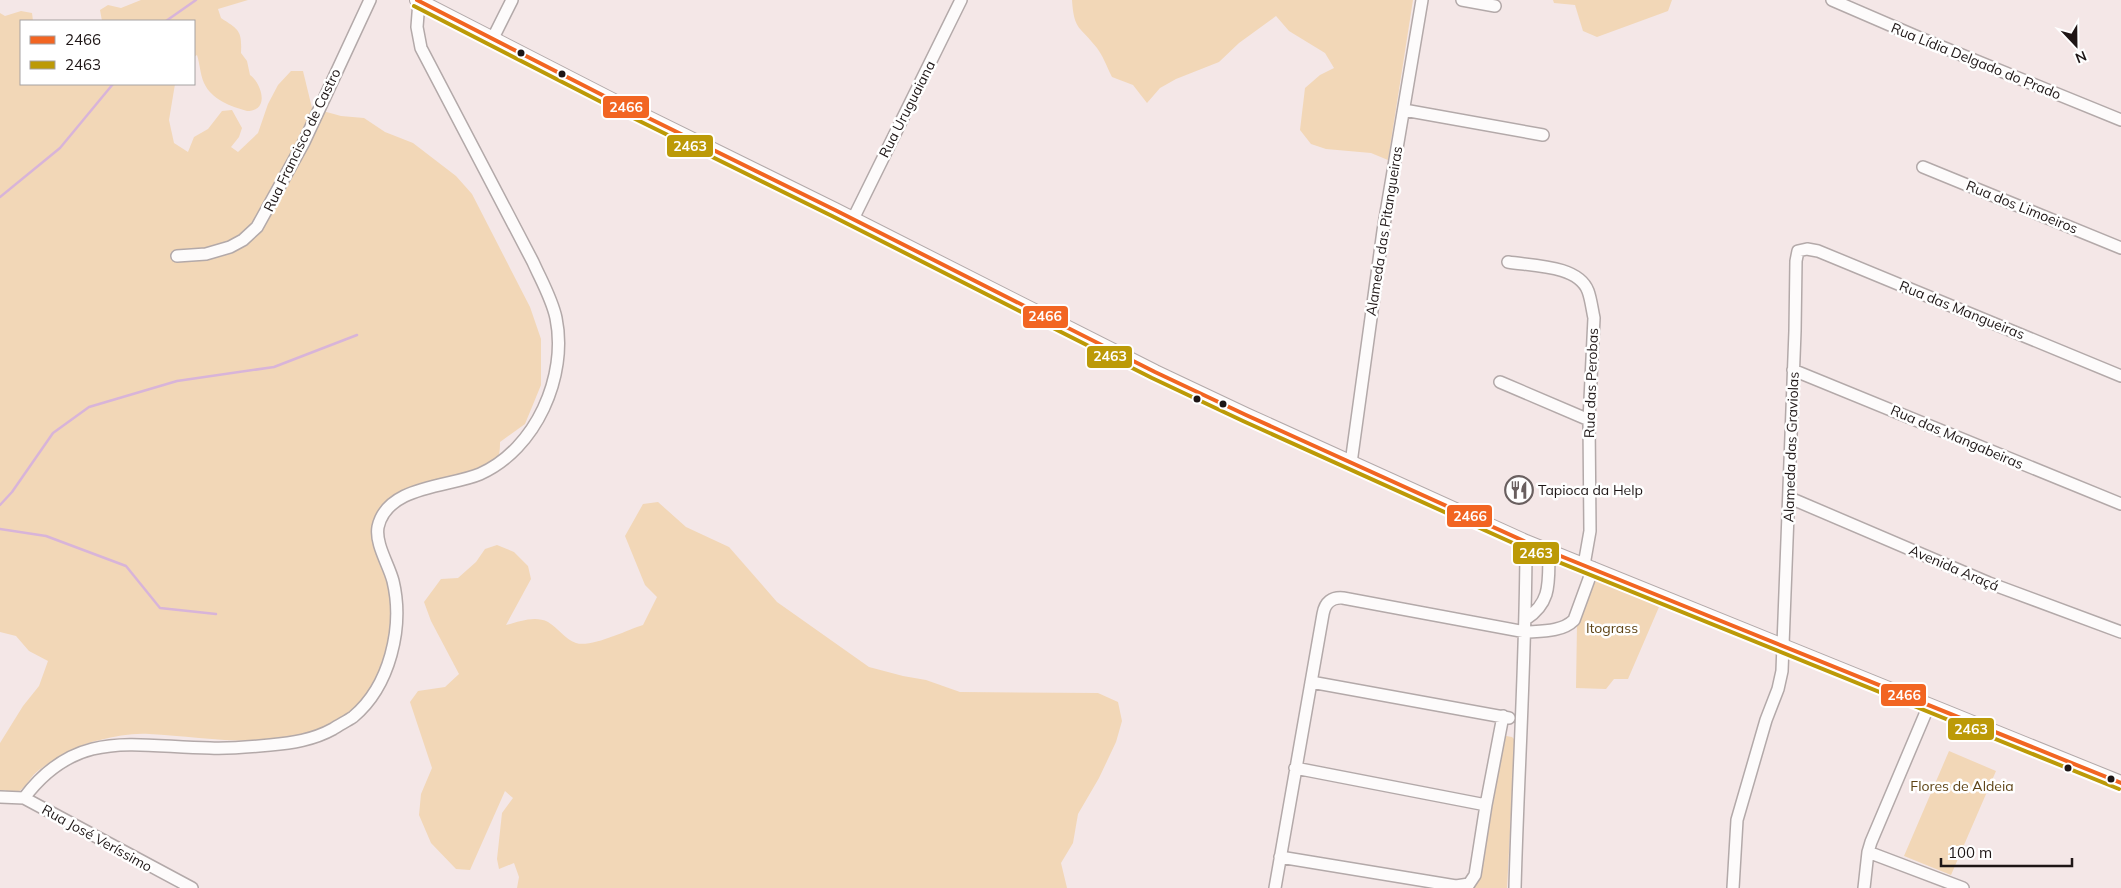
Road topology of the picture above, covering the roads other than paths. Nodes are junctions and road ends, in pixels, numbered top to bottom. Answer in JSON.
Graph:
{"nodes":[{"id":1,"x":370,"y":0,"type":"edge"},
{"id":2,"x":512,"y":0,"type":"edge"},
{"id":3,"x":961,"y":0,"type":"edge"},
{"id":4,"x":1422,"y":0,"type":"edge"},
{"id":5,"x":1462,"y":0,"type":"edge"},
{"id":6,"x":1832,"y":0,"type":"edge"},
{"id":7,"x":418,"y":1,"type":"edge"},
{"id":8,"x":1495,"y":6,"type":"dead end"},
{"id":9,"x":493,"y":38,"type":"junction"},
{"id":10,"x":1404,"y":110,"type":"junction"},
{"id":11,"x":2121,"y":120,"type":"edge"},
{"id":12,"x":1543,"y":135,"type":"dead end"},
{"id":13,"x":1923,"y":167,"type":"dead end"},
{"id":14,"x":853,"y":219,"type":"junction"},
{"id":15,"x":2121,"y":248,"type":"edge"},
{"id":16,"x":1801,"y":249,"type":"joint"},
{"id":17,"x":178,"y":256,"type":"dead end"},
{"id":18,"x":1508,"y":262,"type":"dead end"},
{"id":19,"x":1793,"y":370,"type":"junction"},
{"id":20,"x":2121,"y":376,"type":"edge"},
{"id":21,"x":1500,"y":382,"type":"dead end"},
{"id":22,"x":1588,"y":420,"type":"junction"},
{"id":23,"x":1350,"y":463,"type":"junction"},
{"id":24,"x":1790,"y":498,"type":"junction"},
{"id":25,"x":2121,"y":504,"type":"edge"},
{"id":26,"x":1526,"y":542,"type":"junction"},
{"id":27,"x":1549,"y":551,"type":"junction"},
{"id":28,"x":1588,"y":567,"type":"junction"},
{"id":29,"x":1526,"y":619,"type":"junction"},
{"id":30,"x":1526,"y":632,"type":"junction"},
{"id":31,"x":2121,"y":632,"type":"edge"},
{"id":32,"x":1784,"y":646,"type":"junction"},
{"id":33,"x":1311,"y":682,"type":"junction"},
{"id":34,"x":1929,"y":705,"type":"junction"},
{"id":35,"x":1503,"y":716,"type":"junction"},
{"id":36,"x":1520,"y":721,"type":"junction"},
{"id":37,"x":1500,"y":730,"type":"junction"},
{"id":38,"x":1520,"y":735,"type":"junction"},
{"id":39,"x":1295,"y":768,"type":"junction"},
{"id":40,"x":2121,"y":783,"type":"edge"},
{"id":41,"x":0,"y":796,"type":"edge"},
{"id":42,"x":24,"y":798,"type":"junction"},
{"id":43,"x":1486,"y":805,"type":"junction"},
{"id":44,"x":1868,"y":852,"type":"junction"},
{"id":45,"x":1280,"y":857,"type":"junction"},
{"id":46,"x":169,"y":883,"type":"edge"},
{"id":47,"x":192,"y":888,"type":"edge"},
{"id":48,"x":1275,"y":888,"type":"edge"},
{"id":49,"x":1515,"y":888,"type":"edge"},
{"id":50,"x":1733,"y":888,"type":"edge"},
{"id":51,"x":1864,"y":888,"type":"edge"},
{"id":52,"x":1963,"y":888,"type":"edge"}],
"edges":[{"from":1,"to":17,"type":"street","name":"Rua Francisco de Castro"},
{"from":2,"to":9,"type":"street"},
{"from":3,"to":14,"type":"street","name":"Rua Uruguaiana"},
{"from":4,"to":10,"type":"street","name":"Alameda das Pitangueiras"},
{"from":5,"to":8,"type":"street"},
{"from":6,"to":11,"type":"street","name":"Rua Lídia Delgado do Prado"},
{"from":7,"to":9,"type":"main road"},
{"from":7,"to":42,"type":"street"},
{"from":9,"to":14,"type":"main road"},
{"from":10,"to":12,"type":"street"},
{"from":10,"to":23,"type":"street","name":"Alameda das Pitangueiras"},
{"from":13,"to":15,"type":"street","name":"Rua dos Limoeiros"},
{"from":14,"to":23,"type":"main road"},
{"from":16,"to":19,"type":"street","name":"Alameda das Graviolas"},
{"from":16,"to":20,"type":"street","name":"Rua das Mangueiras"},
{"from":18,"to":22,"type":"street","name":"Rua das Perobas"},
{"from":19,"to":24,"type":"street","name":"Alameda das Graviolas"},
{"from":19,"to":25,"type":"street","name":"Rua das Mangabeiras"},
{"from":21,"to":22,"type":"street"},
{"from":22,"to":28,"type":"street","name":"Rua das Perobas"},
{"from":23,"to":26,"type":"main road"},
{"from":24,"to":31,"type":"street","name":"Avenida Araçá"},
{"from":24,"to":32,"type":"street","name":"Alameda das Graviolas"},
{"from":26,"to":27,"type":"main road"},
{"from":26,"to":29,"type":"street"},
{"from":27,"to":28,"type":"main road"},
{"from":27,"to":29,"type":"street"},
{"from":28,"to":30,"type":"street","name":"Rua das Perobas"},
{"from":28,"to":32,"type":"main road"},
{"from":29,"to":30,"type":"street"},
{"from":30,"to":33,"type":"street"},
{"from":30,"to":36,"type":"street"},
{"from":32,"to":34,"type":"main road"},
{"from":32,"to":50,"type":"street","name":"Alameda das Graviolas"},
{"from":33,"to":35,"type":"street"},
{"from":33,"to":39,"type":"street"},
{"from":34,"to":40,"type":"main road"},
{"from":34,"to":44,"type":"street"},
{"from":35,"to":36,"type":"street"},
{"from":35,"to":37,"type":"street"},
{"from":36,"to":38,"type":"street"},
{"from":37,"to":38,"type":"street"},
{"from":37,"to":43,"type":"street"},
{"from":38,"to":49,"type":"street"},
{"from":39,"to":43,"type":"street"},
{"from":39,"to":45,"type":"street"},
{"from":41,"to":42,"type":"street","name":"Rua José Veríssimo"},
{"from":42,"to":46,"type":"street","name":"Rua José Veríssimo"},
{"from":43,"to":45,"type":"street"},
{"from":44,"to":51,"type":"street"},
{"from":44,"to":52,"type":"street"},
{"from":45,"to":48,"type":"street"},
{"from":46,"to":47,"type":"street","name":"Rua José Veríssimo"}]}
